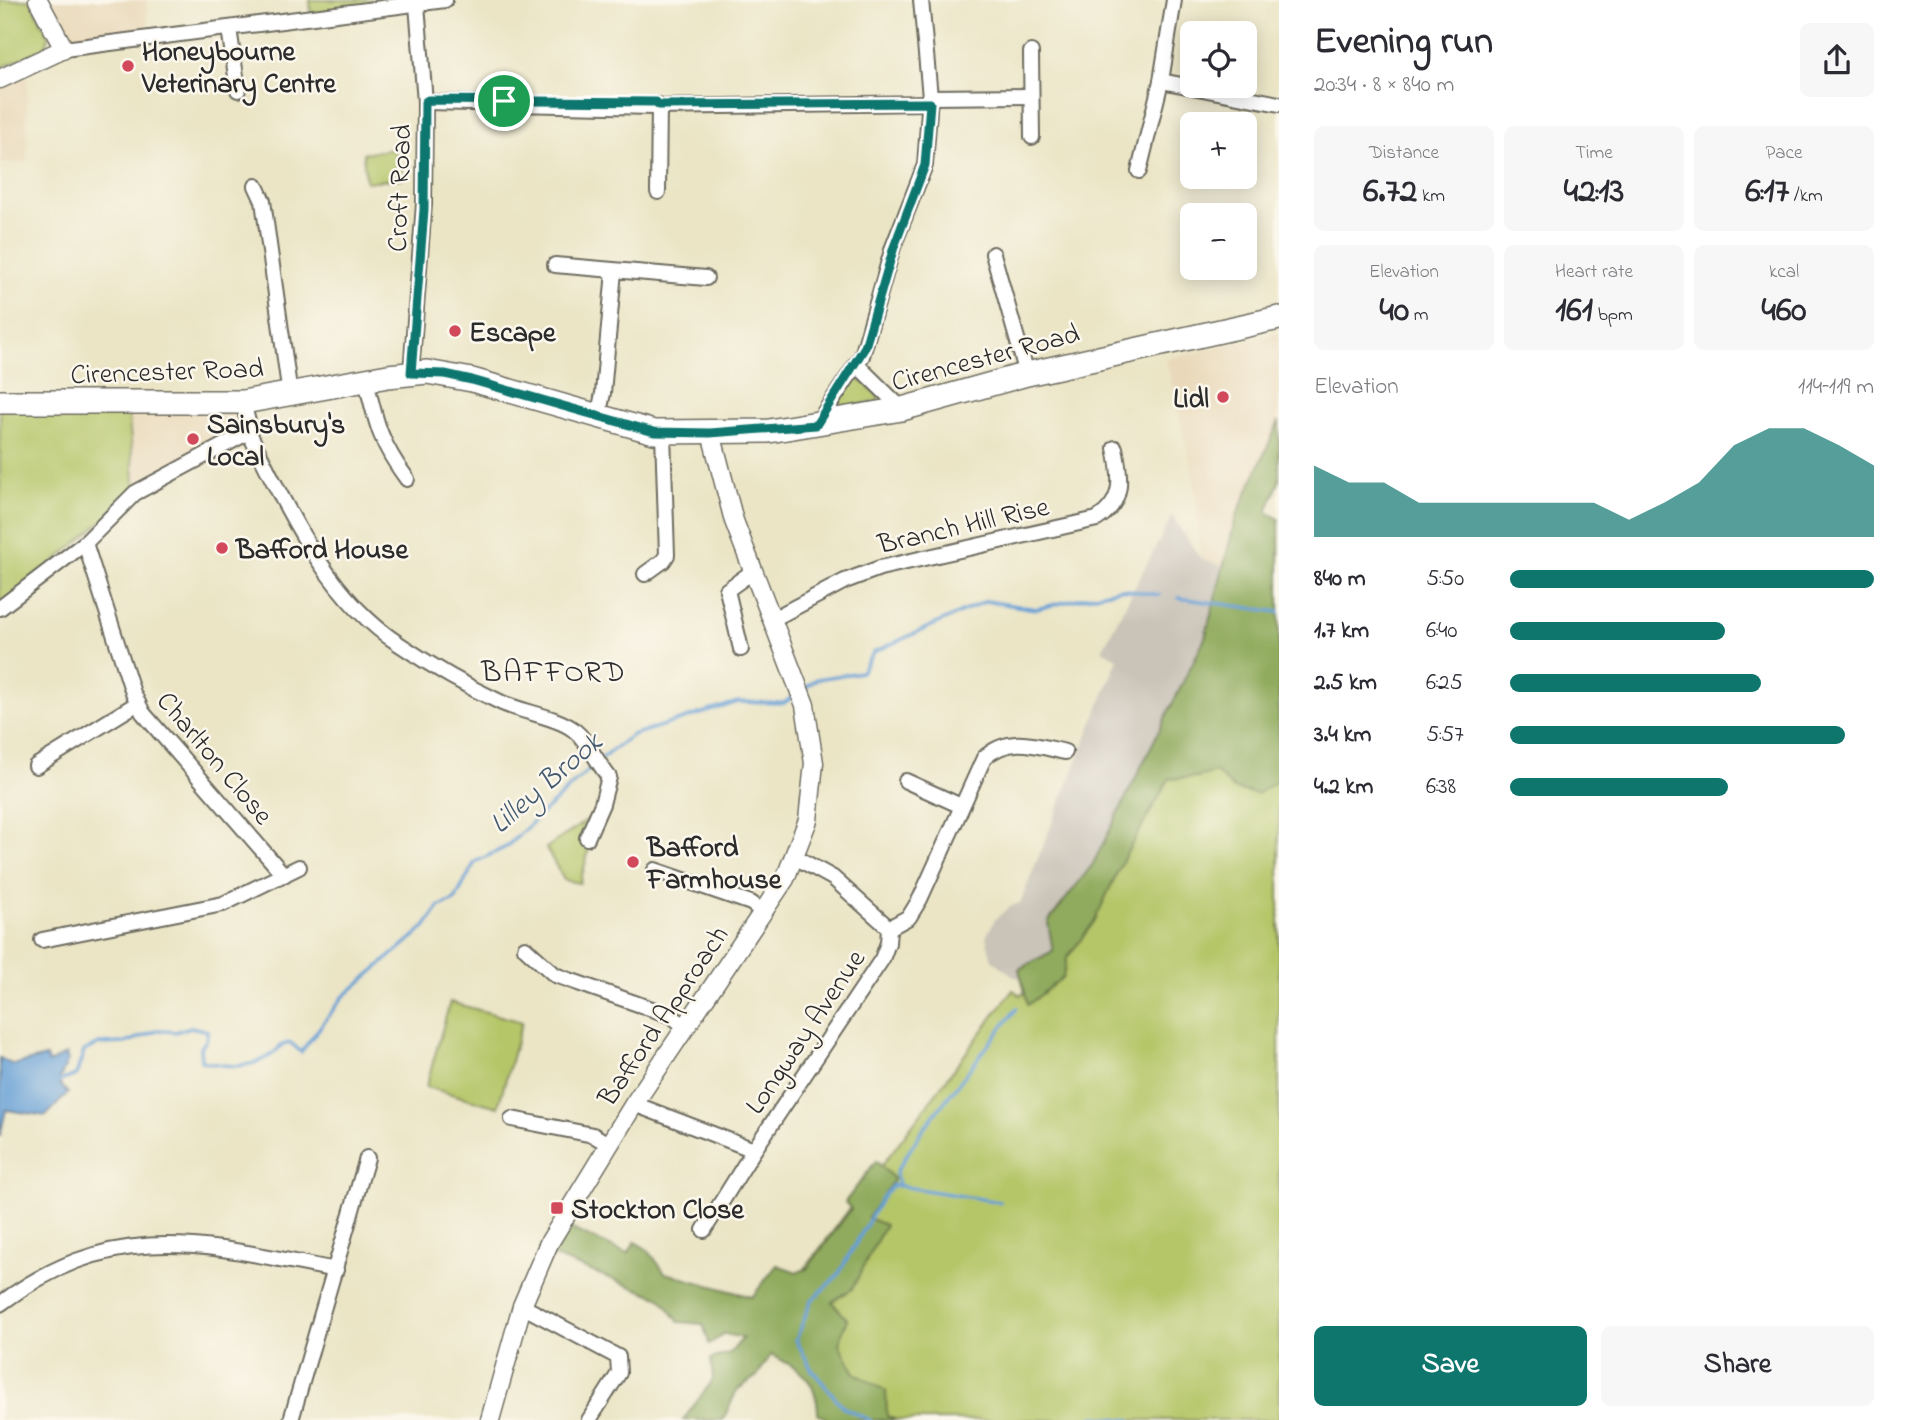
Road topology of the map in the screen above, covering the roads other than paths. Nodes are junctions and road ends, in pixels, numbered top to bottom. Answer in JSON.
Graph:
{"nodes":[{"id":1,"x":38,"y":0,"type":"edge"},
{"id":2,"x":445,"y":0,"type":"edge"},
{"id":3,"x":921,"y":0,"type":"edge"},
{"id":4,"x":1174,"y":0,"type":"edge"},
{"id":5,"x":417,"y":5,"type":"junction"},
{"id":6,"x":229,"y":28,"type":"junction"},
{"id":7,"x":64,"y":49,"type":"junction"},
{"id":8,"x":1031,"y":51,"type":"dead end"},
{"id":9,"x":0,"y":79,"type":"edge"},
{"id":10,"x":1161,"y":81,"type":"junction"},
{"id":11,"x":238,"y":90,"type":"dead end"},
{"id":12,"x":1031,"y":96,"type":"junction"},
{"id":13,"x":930,"y":100,"type":"junction"},
{"id":14,"x":425,"y":102,"type":"junction"},
{"id":15,"x":1279,"y":104,"type":"edge"},
{"id":16,"x":659,"y":105,"type":"junction"},
{"id":17,"x":1032,"y":138,"type":"dead end"},
{"id":18,"x":1139,"y":171,"type":"dead end"},
{"id":19,"x":256,"y":186,"type":"dead end"},
{"id":20,"x":658,"y":192,"type":"dead end"},
{"id":21,"x":993,"y":254,"type":"dead end"},
{"id":22,"x":555,"y":265,"type":"dead end"},
{"id":23,"x":614,"y":271,"type":"junction"},
{"id":24,"x":706,"y":278,"type":"dead end"},
{"id":25,"x":1279,"y":318,"type":"edge"},
{"id":26,"x":856,"y":364,"type":"junction"},
{"id":27,"x":411,"y":373,"type":"junction"},
{"id":28,"x":1027,"y":374,"type":"junction"},
{"id":29,"x":366,"y":380,"type":"junction"},
{"id":30,"x":290,"y":395,"type":"junction"},
{"id":31,"x":0,"y":402,"type":"edge"},
{"id":32,"x":243,"y":402,"type":"junction"},
{"id":33,"x":902,"y":409,"type":"junction"},
{"id":34,"x":598,"y":418,"type":"junction"},
{"id":35,"x":816,"y":425,"type":"junction"},
{"id":36,"x":247,"y":429,"type":"junction"},
{"id":37,"x":663,"y":433,"type":"junction"},
{"id":38,"x":710,"y":433,"type":"junction"},
{"id":39,"x":1115,"y":448,"type":"dead end"},
{"id":40,"x":407,"y":479,"type":"dead end"},
{"id":41,"x":85,"y":542,"type":"junction"},
{"id":42,"x":752,"y":572,"type":"junction"},
{"id":43,"x":645,"y":574,"type":"dead end"},
{"id":44,"x":0,"y":608,"type":"edge"},
{"id":45,"x":771,"y":620,"type":"junction"},
{"id":46,"x":741,"y":649,"type":"dead end"},
{"id":47,"x":138,"y":703,"type":"junction"},
{"id":48,"x":1065,"y":752,"type":"dead end"},
{"id":49,"x":36,"y":766,"type":"dead end"},
{"id":50,"x":906,"y":781,"type":"dead end"},
{"id":51,"x":961,"y":806,"type":"junction"},
{"id":52,"x":587,"y":838,"type":"dead end"},
{"id":53,"x":796,"y":857,"type":"junction"},
{"id":54,"x":299,"y":867,"type":"dead end"},
{"id":55,"x":655,"y":870,"type":"dead end"},
{"id":56,"x":284,"y":875,"type":"junction"},
{"id":57,"x":763,"y":912,"type":"junction"},
{"id":58,"x":888,"y":928,"type":"junction"},
{"id":59,"x":42,"y":940,"type":"dead end"},
{"id":60,"x":525,"y":948,"type":"dead end"},
{"id":61,"x":685,"y":1027,"type":"junction"},
{"id":62,"x":634,"y":1104,"type":"junction"},
{"id":63,"x":512,"y":1119,"type":"dead end"},
{"id":64,"x":608,"y":1144,"type":"junction"},
{"id":65,"x":754,"y":1150,"type":"junction"},
{"id":66,"x":367,"y":1158,"type":"dead end"},
{"id":67,"x":704,"y":1230,"type":"dead end"},
{"id":68,"x":336,"y":1270,"type":"junction"},
{"id":69,"x":0,"y":1304,"type":"edge"},
{"id":70,"x":522,"y":1306,"type":"junction"},
{"id":71,"x":291,"y":1420,"type":"edge"},
{"id":72,"x":490,"y":1420,"type":"edge"},
{"id":73,"x":589,"y":1420,"type":"edge"}],
"edges":[{"from":1,"to":7,"type":"street"},
{"from":2,"to":5,"type":"street"},
{"from":3,"to":13,"type":"street"},
{"from":4,"to":10,"type":"street"},
{"from":5,"to":6,"type":"street"},
{"from":5,"to":14,"type":"street","name":"Croft Road"},
{"from":6,"to":7,"type":"street"},
{"from":6,"to":11,"type":"street"},
{"from":7,"to":9,"type":"street"},
{"from":8,"to":12,"type":"street"},
{"from":10,"to":15,"type":"street"},
{"from":10,"to":18,"type":"street"},
{"from":12,"to":13,"type":"street"},
{"from":12,"to":17,"type":"street"},
{"from":13,"to":16,"type":"street"},
{"from":13,"to":26,"type":"street"},
{"from":14,"to":16,"type":"street"},
{"from":14,"to":27,"type":"street","name":"Croft Road"},
{"from":16,"to":20,"type":"street"},
{"from":19,"to":30,"type":"street"},
{"from":21,"to":28,"type":"street"},
{"from":22,"to":23,"type":"street"},
{"from":23,"to":24,"type":"street"},
{"from":23,"to":34,"type":"street"},
{"from":25,"to":28,"type":"main road","name":"Cirencester Road"},
{"from":26,"to":33,"type":"street"},
{"from":26,"to":35,"type":"street"},
{"from":27,"to":29,"type":"main road","name":"Cirencester Road"},
{"from":27,"to":34,"type":"main road","name":"Cirencester Road"},
{"from":28,"to":33,"type":"main road","name":"Cirencester Road"},
{"from":29,"to":30,"type":"main road","name":"Cirencester Road"},
{"from":29,"to":40,"type":"street"},
{"from":30,"to":32,"type":"main road","name":"Cirencester Road"},
{"from":31,"to":32,"type":"main road","name":"Cirencester Road"},
{"from":32,"to":36,"type":"street"},
{"from":33,"to":35,"type":"main road","name":"Cirencester Road"},
{"from":34,"to":37,"type":"main road","name":"Cirencester Road"},
{"from":35,"to":38,"type":"main road","name":"Cirencester Road"},
{"from":36,"to":41,"type":"street"},
{"from":36,"to":52,"type":"street"},
{"from":37,"to":38,"type":"main road","name":"Cirencester Road"},
{"from":37,"to":43,"type":"street"},
{"from":38,"to":42,"type":"street","name":"Bafford Approach"},
{"from":39,"to":45,"type":"street","name":"Branch Hill Rise"},
{"from":41,"to":44,"type":"street"},
{"from":41,"to":47,"type":"street","name":"Charlton Close"},
{"from":42,"to":45,"type":"street","name":"Bafford Approach"},
{"from":42,"to":46,"type":"street"},
{"from":45,"to":53,"type":"street","name":"Bafford Approach"},
{"from":47,"to":49,"type":"street"},
{"from":47,"to":56,"type":"street","name":"Charlton Close"},
{"from":48,"to":51,"type":"street"},
{"from":50,"to":51,"type":"street"},
{"from":51,"to":58,"type":"street"},
{"from":53,"to":57,"type":"street","name":"Bafford Approach"},
{"from":53,"to":58,"type":"street","name":"Longway Avenue"},
{"from":54,"to":56,"type":"street"},
{"from":55,"to":57,"type":"street"},
{"from":56,"to":59,"type":"street"},
{"from":57,"to":61,"type":"street","name":"Bafford Approach"},
{"from":58,"to":65,"type":"street","name":"Longway Avenue"},
{"from":60,"to":61,"type":"street"},
{"from":61,"to":62,"type":"street","name":"Bafford Approach"},
{"from":62,"to":64,"type":"street","name":"Bafford Approach"},
{"from":62,"to":65,"type":"street","name":"Longway Avenue"},
{"from":63,"to":64,"type":"street"},
{"from":64,"to":70,"type":"street","name":"Bafford Approach"},
{"from":65,"to":67,"type":"street","name":"Longway Avenue"},
{"from":66,"to":68,"type":"street"},
{"from":68,"to":69,"type":"street"},
{"from":68,"to":71,"type":"street"},
{"from":70,"to":72,"type":"street","name":"Bafford Approach"},
{"from":70,"to":73,"type":"street"}]}
